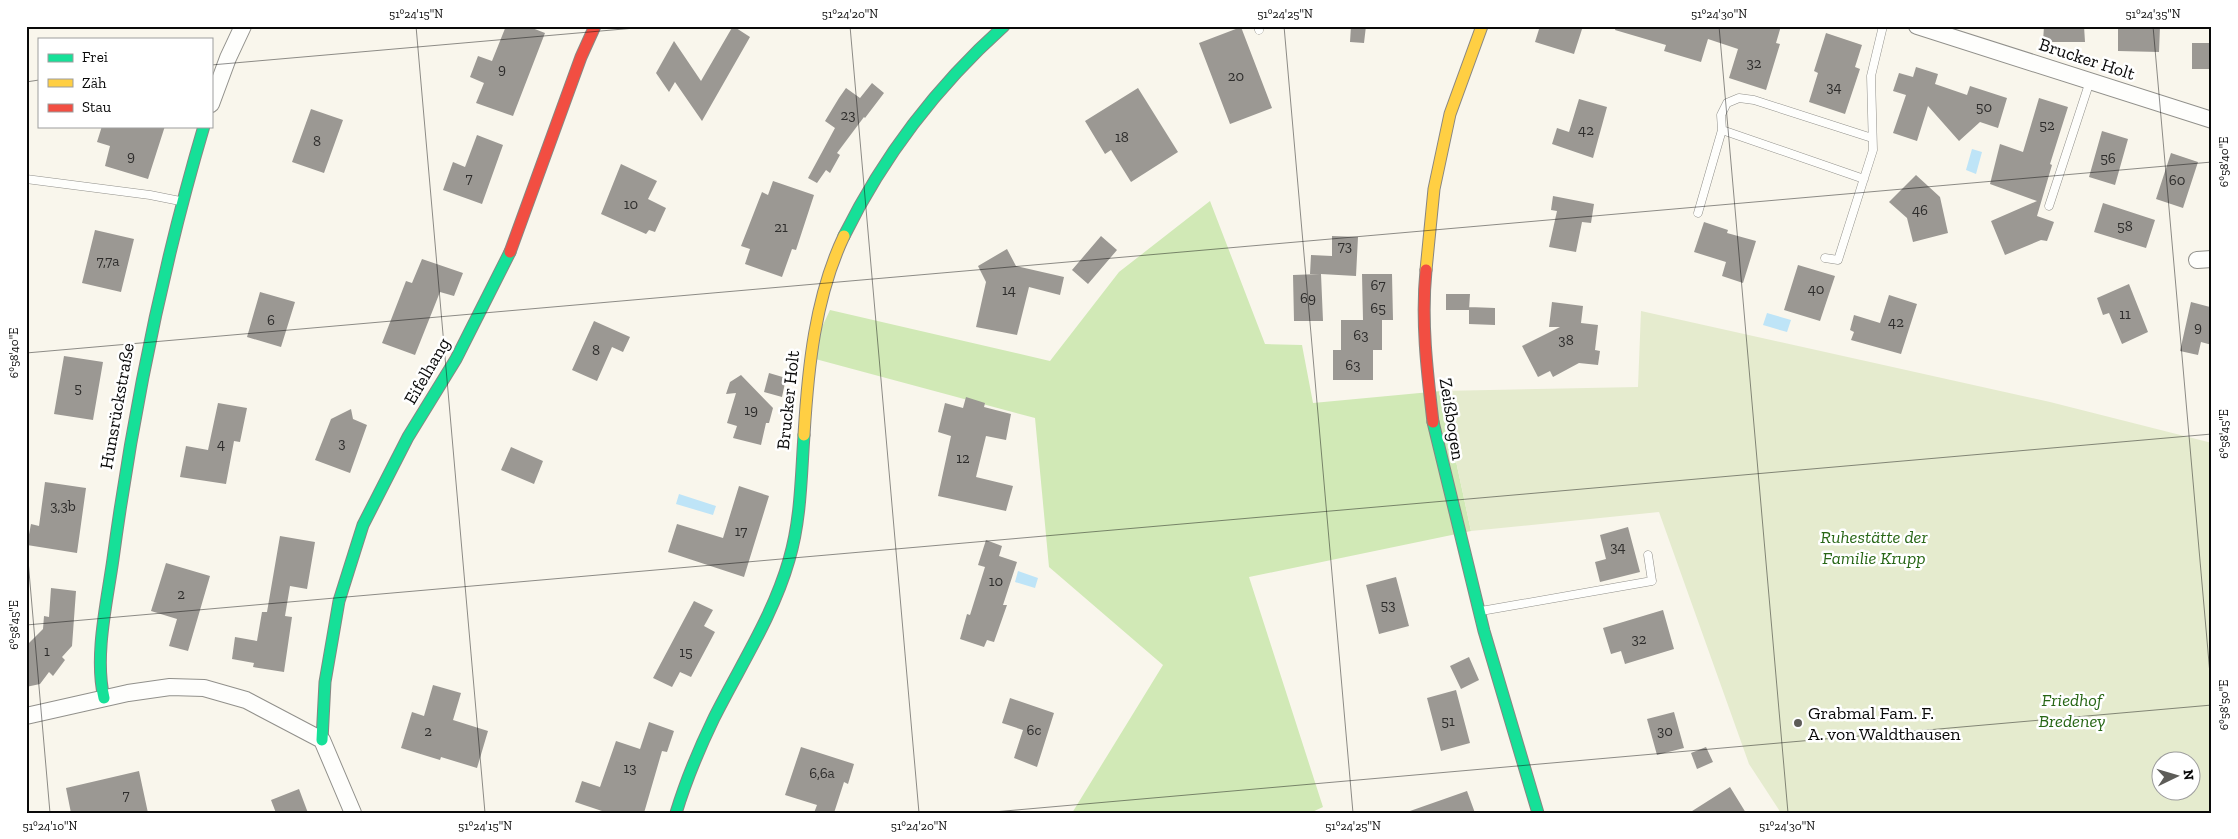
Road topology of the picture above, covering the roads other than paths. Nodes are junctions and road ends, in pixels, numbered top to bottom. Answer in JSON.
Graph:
{"nodes":[{"id":1,"x":242,"y":26,"type":"edge"},
{"id":2,"x":595,"y":26,"type":"edge"},
{"id":3,"x":1004,"y":26,"type":"edge"},
{"id":4,"x":1482,"y":26,"type":"edge"},
{"id":5,"x":1883,"y":26,"type":"edge"},
{"id":6,"x":1920,"y":27,"type":"edge"},
{"id":7,"x":2090,"y":81,"type":"junction"},
{"id":8,"x":212,"y":101,"type":"edge"},
{"id":9,"x":2212,"y":120,"type":"edge"},
{"id":10,"x":203,"y":128,"type":"edge"},
{"id":11,"x":1722,"y":130,"type":"junction"},
{"id":12,"x":1872,"y":138,"type":"junction"},
{"id":13,"x":26,"y":179,"type":"edge"},
{"id":14,"x":1864,"y":179,"type":"junction"},
{"id":15,"x":182,"y":202,"type":"junction"},
{"id":16,"x":2049,"y":206,"type":"dead end"},
{"id":17,"x":1698,"y":213,"type":"dead end"},
{"id":18,"x":1825,"y":258,"type":"dead end"},
{"id":19,"x":1648,"y":555,"type":"dead end"},
{"id":20,"x":1479,"y":611,"type":"junction"},
{"id":21,"x":104,"y":698,"type":"junction"},
{"id":22,"x":26,"y":716,"type":"edge"},
{"id":23,"x":322,"y":740,"type":"junction"},
{"id":24,"x":353,"y":813,"type":"edge"},
{"id":25,"x":676,"y":813,"type":"edge"},
{"id":26,"x":1538,"y":813,"type":"edge"}],
"edges":[{"from":1,"to":8,"type":"street"},
{"from":2,"to":23,"type":"street","name":"Eifelhang"},
{"from":3,"to":25,"type":"street","name":"Brucker Holt"},
{"from":4,"to":20,"type":"street","name":"Zeißbogen"},
{"from":5,"to":12,"type":"lane"},
{"from":6,"to":7,"type":"street","name":"Brucker Holt"},
{"from":7,"to":9,"type":"street","name":"Brucker Holt"},
{"from":7,"to":16,"type":"lane"},
{"from":10,"to":15,"type":"street","name":"Hunsrückstraße"},
{"from":11,"to":12,"type":"lane"},
{"from":11,"to":14,"type":"lane"},
{"from":11,"to":17,"type":"lane"},
{"from":12,"to":14,"type":"lane"},
{"from":13,"to":15,"type":"lane"},
{"from":14,"to":18,"type":"lane"},
{"from":15,"to":21,"type":"street","name":"Hunsrückstraße"},
{"from":19,"to":20,"type":"lane"},
{"from":20,"to":26,"type":"street","name":"Zeißbogen"},
{"from":21,"to":22,"type":"street"},
{"from":21,"to":23,"type":"street"},
{"from":23,"to":24,"type":"street"}]}
